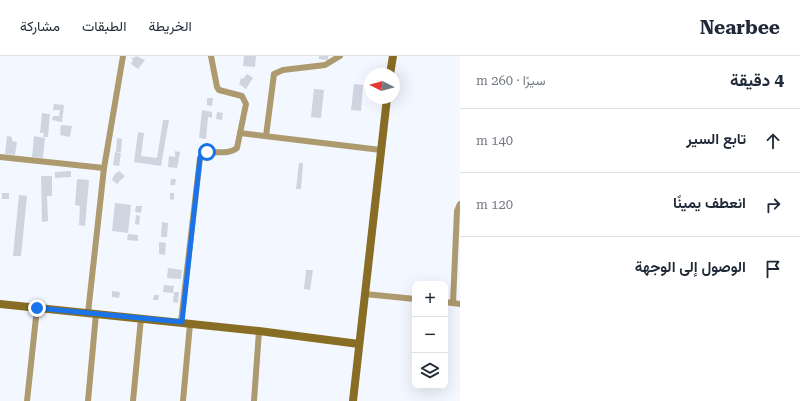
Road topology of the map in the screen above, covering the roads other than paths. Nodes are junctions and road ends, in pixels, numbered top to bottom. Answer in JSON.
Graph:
{"nodes":[{"id":1,"x":123,"y":56,"type":"edge"},
{"id":2,"x":211,"y":56,"type":"edge"},
{"id":3,"x":340,"y":56,"type":"edge"},
{"id":4,"x":393,"y":56,"type":"edge"},
{"id":5,"x":391,"y":68,"type":"edge"},
{"id":6,"x":386,"y":104,"type":"edge"},
{"id":7,"x":240,"y":133,"type":"junction"},
{"id":8,"x":266,"y":136,"type":"junction"},
{"id":9,"x":381,"y":150,"type":"junction"},
{"id":10,"x":0,"y":157,"type":"edge"},
{"id":11,"x":104,"y":168,"type":"junction"},
{"id":12,"x":460,"y":204,"type":"edge"},
{"id":13,"x":365,"y":294,"type":"junction"},
{"id":14,"x":412,"y":299,"type":"edge"},
{"id":15,"x":457,"y":303,"type":"edge"},
{"id":16,"x":0,"y":304,"type":"edge"},
{"id":17,"x":37,"y":308,"type":"junction"},
{"id":18,"x":88,"y":313,"type":"junction"},
{"id":19,"x":96,"y":314,"type":"junction"},
{"id":20,"x":141,"y":318,"type":"junction"},
{"id":21,"x":182,"y":322,"type":"junction"},
{"id":22,"x":190,"y":324,"type":"junction"},
{"id":23,"x":260,"y":331,"type":"junction"},
{"id":24,"x":359,"y":344,"type":"junction"},
{"id":25,"x":27,"y":401,"type":"edge"},
{"id":26,"x":88,"y":401,"type":"edge"},
{"id":27,"x":132,"y":401,"type":"edge"},
{"id":28,"x":183,"y":401,"type":"edge"},
{"id":29,"x":254,"y":401,"type":"edge"},
{"id":30,"x":353,"y":401,"type":"edge"}],
"edges":[{"from":1,"to":11,"type":"street"},
{"from":2,"to":7,"type":"street"},
{"from":3,"to":8,"type":"street"},
{"from":4,"to":5,"type":"street"},
{"from":6,"to":9,"type":"street"},
{"from":7,"to":8,"type":"street"},
{"from":7,"to":21,"type":"street"},
{"from":8,"to":9,"type":"street"},
{"from":9,"to":13,"type":"street"},
{"from":10,"to":11,"type":"street"},
{"from":11,"to":18,"type":"street"},
{"from":12,"to":15,"type":"street"},
{"from":13,"to":14,"type":"street"},
{"from":13,"to":24,"type":"street"},
{"from":16,"to":17,"type":"street"},
{"from":17,"to":18,"type":"street"},
{"from":17,"to":25,"type":"street"},
{"from":18,"to":19,"type":"street"},
{"from":19,"to":20,"type":"street"},
{"from":19,"to":26,"type":"street"},
{"from":20,"to":21,"type":"street"},
{"from":20,"to":27,"type":"street"},
{"from":21,"to":22,"type":"street"},
{"from":22,"to":23,"type":"street"},
{"from":22,"to":28,"type":"street"},
{"from":23,"to":24,"type":"street"},
{"from":23,"to":29,"type":"street"},
{"from":24,"to":30,"type":"street"}]}
